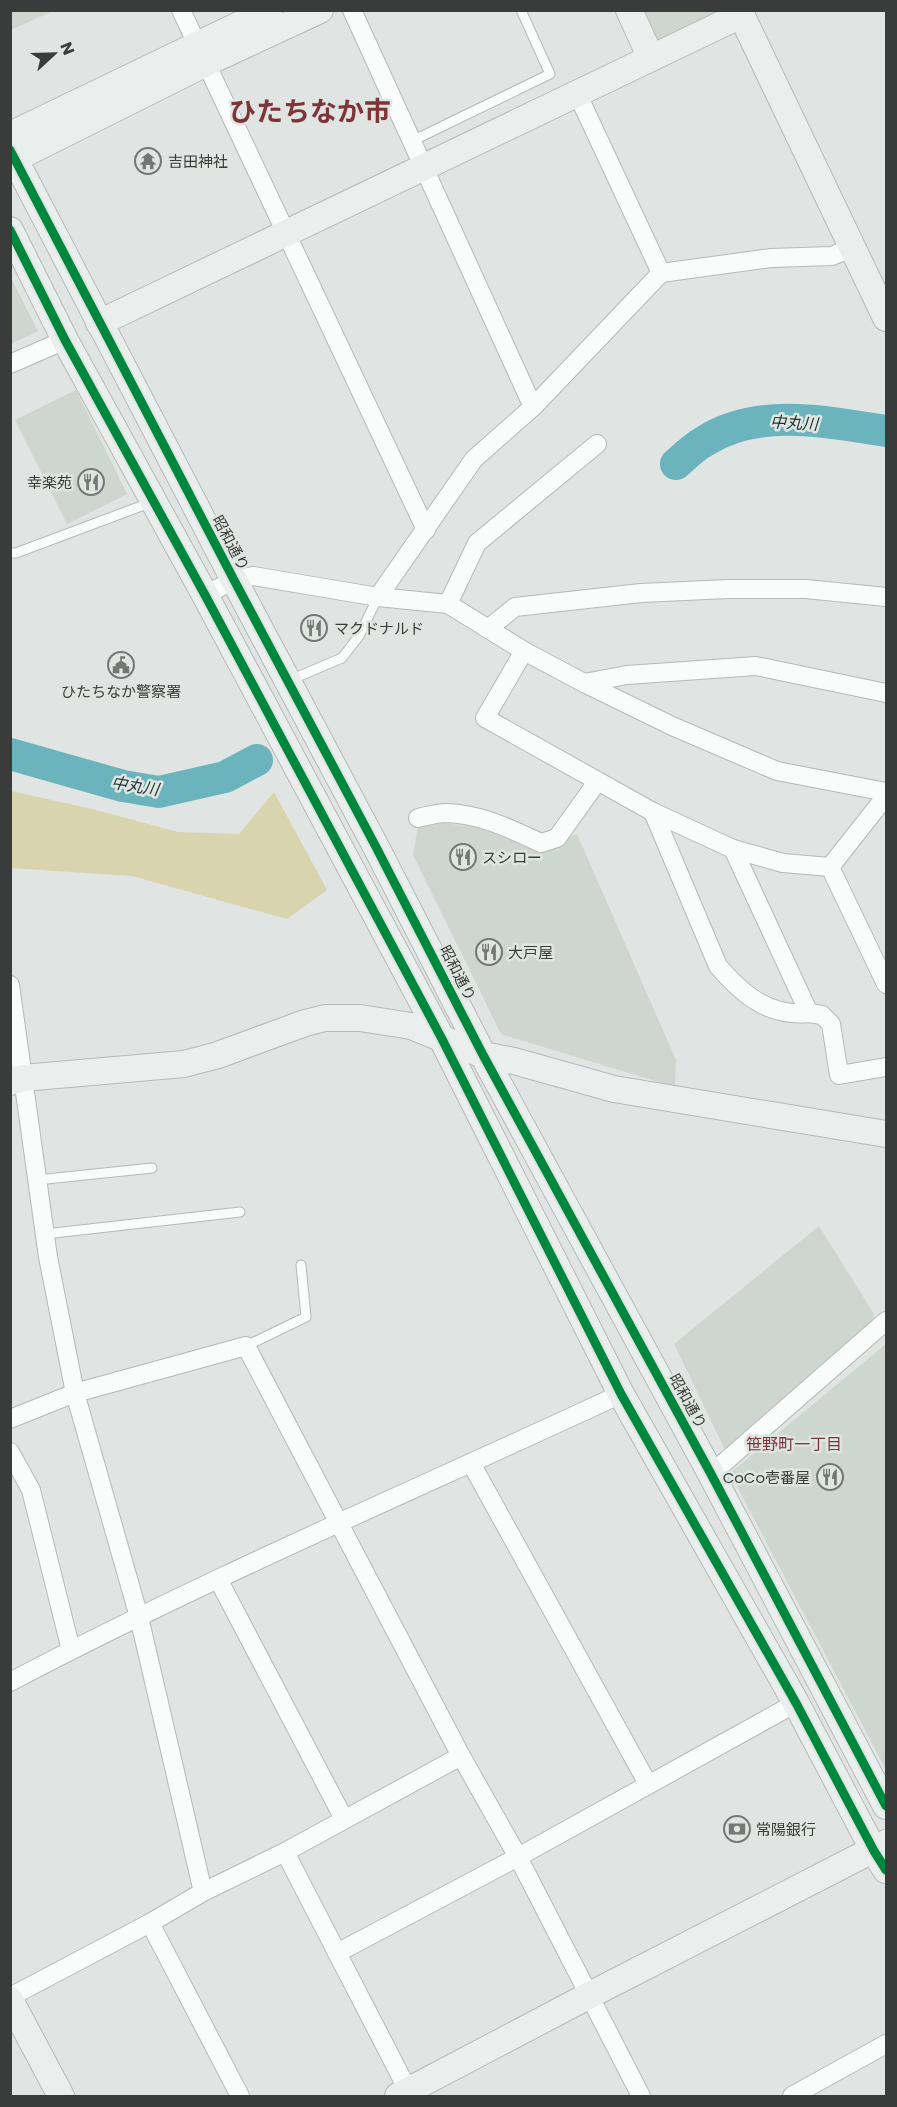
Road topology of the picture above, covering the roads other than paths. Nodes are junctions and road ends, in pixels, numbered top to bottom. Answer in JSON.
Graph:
{"nodes":[{"id":1,"x":181,"y":10,"type":"edge"},
{"id":2,"x":270,"y":10,"type":"edge"},
{"id":3,"x":320,"y":10,"type":"edge"},
{"id":4,"x":352,"y":10,"type":"edge"},
{"id":5,"x":521,"y":10,"type":"edge"},
{"id":6,"x":629,"y":10,"type":"edge"},
{"id":7,"x":742,"y":12,"type":"edge"},
{"id":8,"x":202,"y":54,"type":"junction"},
{"id":9,"x":651,"y":58,"type":"junction"},
{"id":10,"x":577,"y":93,"type":"junction"},
{"id":11,"x":412,"y":141,"type":"junction"},
{"id":12,"x":12,"y":151,"type":"edge"},
{"id":13,"x":424,"y":167,"type":"junction"},
{"id":14,"x":10,"y":231,"type":"edge"},
{"id":15,"x":286,"y":231,"type":"junction"},
{"id":16,"x":853,"y":247,"type":"junction"},
{"id":17,"x":661,"y":273,"type":"junction"},
{"id":18,"x":886,"y":318,"type":"edge"},
{"id":19,"x":99,"y":323,"type":"junction"},
{"id":20,"x":65,"y":340,"type":"junction"},
{"id":21,"x":10,"y":364,"type":"edge"},
{"id":22,"x":533,"y":407,"type":"junction"},
{"id":23,"x":597,"y":444,"type":"dead end"},
{"id":24,"x":152,"y":502,"type":"junction"},
{"id":25,"x":426,"y":530,"type":"junction"},
{"id":26,"x":10,"y":553,"type":"edge"},
{"id":27,"x":234,"y":580,"type":"junction"},
{"id":28,"x":205,"y":595,"type":"junction"},
{"id":29,"x":378,"y":597,"type":"junction"},
{"id":30,"x":886,"y":597,"type":"edge"},
{"id":31,"x":448,"y":604,"type":"junction"},
{"id":32,"x":488,"y":629,"type":"junction"},
{"id":33,"x":524,"y":651,"type":"junction"},
{"id":34,"x":288,"y":681,"type":"junction"},
{"id":35,"x":584,"y":683,"type":"junction"},
{"id":36,"x":886,"y":693,"type":"edge"},
{"id":37,"x":597,"y":782,"type":"junction"},
{"id":38,"x":886,"y":794,"type":"edge"},
{"id":39,"x":652,"y":812,"type":"junction"},
{"id":40,"x":418,"y":818,"type":"dead end"},
{"id":41,"x":733,"y":849,"type":"junction"},
{"id":42,"x":830,"y":867,"type":"junction"},
{"id":43,"x":886,"y":984,"type":"edge"},
{"id":44,"x":10,"y":986,"type":"edge"},
{"id":45,"x":809,"y":1013,"type":"junction"},
{"id":46,"x":442,"y":1039,"type":"junction"},
{"id":47,"x":483,"y":1055,"type":"junction"},
{"id":48,"x":886,"y":1067,"type":"edge"},
{"id":49,"x":17,"y":1080,"type":"edge"},
{"id":50,"x":886,"y":1134,"type":"edge"},
{"id":51,"x":152,"y":1168,"type":"dead end"},
{"id":52,"x":37,"y":1180,"type":"junction"},
{"id":53,"x":240,"y":1212,"type":"dead end"},
{"id":54,"x":45,"y":1234,"type":"junction"},
{"id":55,"x":301,"y":1265,"type":"dead end"},
{"id":56,"x":886,"y":1321,"type":"edge"},
{"id":57,"x":246,"y":1346,"type":"junction"},
{"id":58,"x":75,"y":1393,"type":"junction"},
{"id":59,"x":621,"y":1394,"type":"junction"},
{"id":60,"x":10,"y":1419,"type":"edge"},
{"id":61,"x":10,"y":1452,"type":"edge"},
{"id":62,"x":471,"y":1463,"type":"junction"},
{"id":63,"x":711,"y":1473,"type":"junction"},
{"id":64,"x":340,"y":1522,"type":"junction"},
{"id":65,"x":218,"y":1579,"type":"junction"},
{"id":66,"x":139,"y":1617,"type":"junction"},
{"id":67,"x":71,"y":1650,"type":"junction"},
{"id":68,"x":10,"y":1682,"type":"edge"},
{"id":69,"x":796,"y":1703,"type":"junction"},
{"id":70,"x":461,"y":1756,"type":"junction"},
{"id":71,"x":648,"y":1784,"type":"junction"},
{"id":72,"x":886,"y":1806,"type":"edge"},
{"id":73,"x":344,"y":1819,"type":"junction"},
{"id":74,"x":285,"y":1852,"type":"junction"},
{"id":75,"x":882,"y":1855,"type":"edge"},
{"id":76,"x":519,"y":1857,"type":"junction"},
{"id":77,"x":203,"y":1892,"type":"junction"},
{"id":78,"x":150,"y":1923,"type":"junction"},
{"id":79,"x":337,"y":1953,"type":"junction"},
{"id":80,"x":588,"y":1996,"type":"junction"},
{"id":81,"x":10,"y":1999,"type":"edge"},
{"id":82,"x":886,"y":2044,"type":"edge"},
{"id":83,"x":406,"y":2095,"type":"edge"},
{"id":84,"x":62,"y":2097,"type":"edge"},
{"id":85,"x":240,"y":2097,"type":"edge"},
{"id":86,"x":641,"y":2097,"type":"edge"},
{"id":87,"x":792,"y":2097,"type":"edge"}],
"edges":[{"from":1,"to":8,"type":"street"},
{"from":2,"to":8,"type":"street"},
{"from":3,"to":8,"type":"street"},
{"from":4,"to":11,"type":"street"},
{"from":5,"to":11,"type":"lane"},
{"from":6,"to":9,"type":"street"},
{"from":7,"to":9,"type":"street"},
{"from":7,"to":16,"type":"street"},
{"from":8,"to":12,"type":"street"},
{"from":8,"to":15,"type":"street"},
{"from":9,"to":10,"type":"street"},
{"from":10,"to":13,"type":"street"},
{"from":10,"to":17,"type":"street"},
{"from":11,"to":13,"type":"street"},
{"from":12,"to":19,"type":"street","name":"昭和通り"},
{"from":13,"to":15,"type":"street"},
{"from":13,"to":22,"type":"street"},
{"from":14,"to":20,"type":"street"},
{"from":15,"to":19,"type":"street"},
{"from":15,"to":25,"type":"street"},
{"from":16,"to":17,"type":"street"},
{"from":16,"to":18,"type":"street"},
{"from":17,"to":22,"type":"street"},
{"from":19,"to":27,"type":"street","name":"昭和通り"},
{"from":20,"to":21,"type":"street"},
{"from":20,"to":24,"type":"street"},
{"from":22,"to":25,"type":"street"},
{"from":23,"to":31,"type":"street"},
{"from":24,"to":26,"type":"lane"},
{"from":24,"to":28,"type":"street"},
{"from":25,"to":29,"type":"street"},
{"from":27,"to":28,"type":"street"},
{"from":27,"to":29,"type":"street"},
{"from":27,"to":34,"type":"street","name":"昭和通り"},
{"from":28,"to":46,"type":"street"},
{"from":29,"to":31,"type":"street"},
{"from":29,"to":34,"type":"lane"},
{"from":30,"to":32,"type":"street"},
{"from":31,"to":32,"type":"street"},
{"from":32,"to":33,"type":"street"},
{"from":33,"to":35,"type":"street"},
{"from":33,"to":37,"type":"street"},
{"from":34,"to":47,"type":"street","name":"昭和通り"},
{"from":35,"to":36,"type":"street"},
{"from":35,"to":38,"type":"street"},
{"from":37,"to":39,"type":"street"},
{"from":37,"to":40,"type":"street"},
{"from":38,"to":42,"type":"street"},
{"from":39,"to":41,"type":"street"},
{"from":39,"to":45,"type":"street"},
{"from":41,"to":42,"type":"street"},
{"from":41,"to":45,"type":"street"},
{"from":42,"to":43,"type":"street"},
{"from":44,"to":49,"type":"street"},
{"from":45,"to":48,"type":"street"},
{"from":46,"to":47,"type":"street"},
{"from":46,"to":49,"type":"street"},
{"from":46,"to":59,"type":"street"},
{"from":47,"to":50,"type":"street"},
{"from":47,"to":63,"type":"street","name":"昭和通り"},
{"from":49,"to":52,"type":"street"},
{"from":51,"to":52,"type":"lane"},
{"from":52,"to":54,"type":"street"},
{"from":53,"to":54,"type":"lane"},
{"from":54,"to":58,"type":"street"},
{"from":55,"to":57,"type":"lane"},
{"from":56,"to":63,"type":"street"},
{"from":57,"to":58,"type":"street"},
{"from":57,"to":64,"type":"street"},
{"from":58,"to":60,"type":"street"},
{"from":58,"to":66,"type":"street"},
{"from":59,"to":62,"type":"street"},
{"from":59,"to":69,"type":"street"},
{"from":61,"to":67,"type":"street"},
{"from":62,"to":64,"type":"street"},
{"from":62,"to":71,"type":"street"},
{"from":63,"to":72,"type":"street","name":"昭和通り"},
{"from":64,"to":65,"type":"street"},
{"from":64,"to":70,"type":"street"},
{"from":65,"to":66,"type":"street"},
{"from":65,"to":73,"type":"street"},
{"from":66,"to":67,"type":"street"},
{"from":66,"to":77,"type":"street"},
{"from":67,"to":68,"type":"street"},
{"from":69,"to":71,"type":"street"},
{"from":69,"to":75,"type":"street"},
{"from":70,"to":73,"type":"street"},
{"from":70,"to":76,"type":"street"},
{"from":71,"to":76,"type":"street"},
{"from":73,"to":74,"type":"street"},
{"from":74,"to":77,"type":"street"},
{"from":74,"to":79,"type":"street"},
{"from":75,"to":80,"type":"street"},
{"from":76,"to":79,"type":"street"},
{"from":76,"to":80,"type":"street"},
{"from":77,"to":78,"type":"street"},
{"from":78,"to":81,"type":"street"},
{"from":78,"to":85,"type":"street"},
{"from":79,"to":83,"type":"street"},
{"from":80,"to":83,"type":"street"},
{"from":80,"to":86,"type":"street"},
{"from":81,"to":84,"type":"street"},
{"from":82,"to":87,"type":"street"}]}
